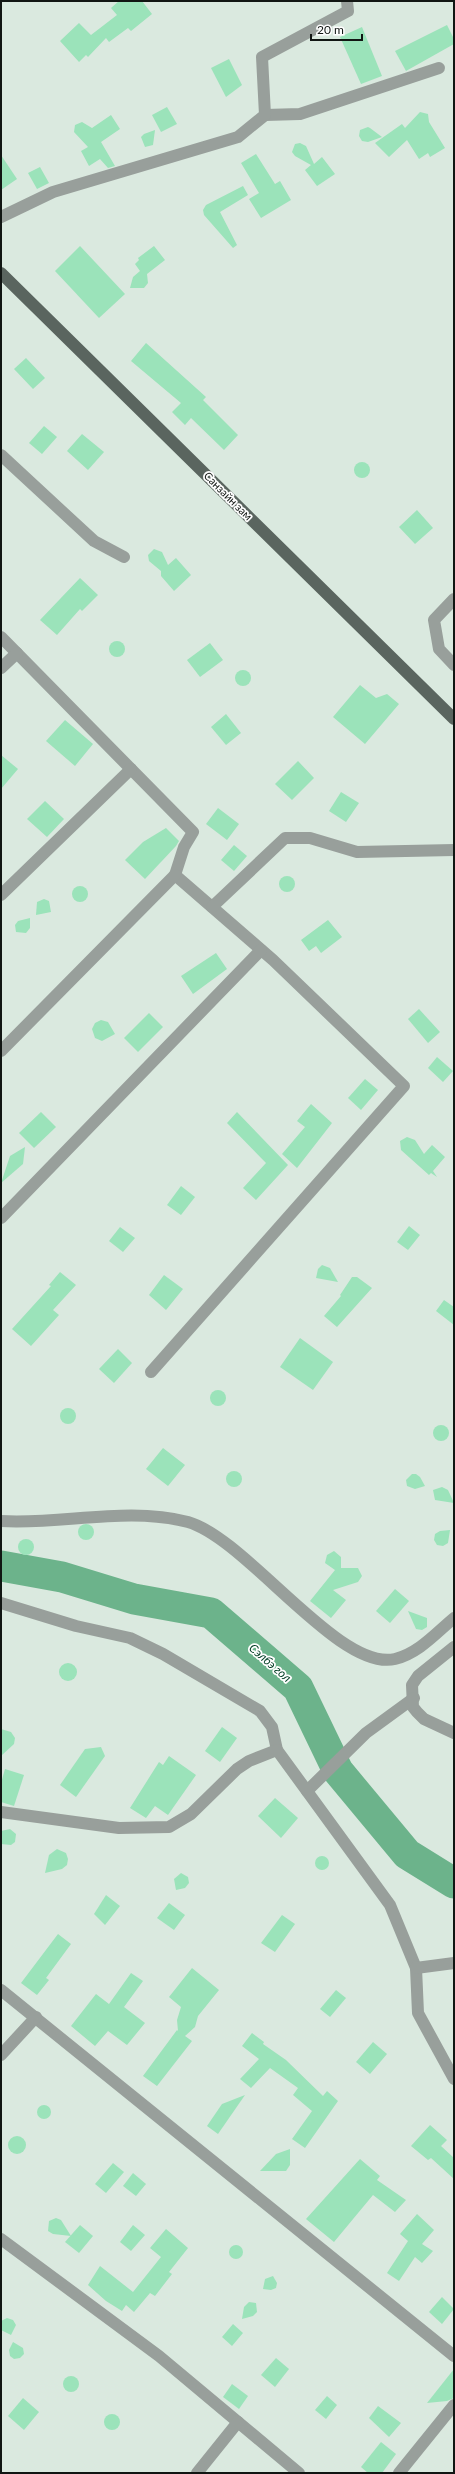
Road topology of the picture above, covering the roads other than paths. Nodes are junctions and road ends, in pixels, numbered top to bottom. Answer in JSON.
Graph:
{"nodes":[{"id":1,"x":347,"y":1,"type":"edge"},
{"id":2,"x":439,"y":68,"type":"dead end"},
{"id":3,"x":265,"y":115,"type":"junction"},
{"id":4,"x":1,"y":218,"type":"edge"},
{"id":5,"x":1,"y":273,"type":"edge"},
{"id":6,"x":1,"y":455,"type":"edge"},
{"id":7,"x":124,"y":557,"type":"dead end"},
{"id":8,"x":454,"y":599,"type":"edge"},
{"id":9,"x":1,"y":637,"type":"edge"},
{"id":10,"x":17,"y":653,"type":"junction"},
{"id":11,"x":454,"y":664,"type":"edge"},
{"id":12,"x":1,"y":668,"type":"edge"},
{"id":13,"x":454,"y":719,"type":"edge"},
{"id":14,"x":131,"y":769,"type":"junction"},
{"id":15,"x":454,"y":850,"type":"edge"},
{"id":16,"x":175,"y":874,"type":"junction"},
{"id":17,"x":1,"y":895,"type":"edge"},
{"id":18,"x":212,"y":907,"type":"junction"},
{"id":19,"x":261,"y":950,"type":"junction"},
{"id":20,"x":1,"y":1051,"type":"edge"},
{"id":21,"x":1,"y":1218,"type":"edge"},
{"id":22,"x":151,"y":1372,"type":"dead end"},
{"id":23,"x":1,"y":1521,"type":"edge"},
{"id":24,"x":1,"y":1603,"type":"edge"},
{"id":25,"x":454,"y":1618,"type":"edge"},
{"id":26,"x":454,"y":1647,"type":"edge"},
{"id":27,"x":414,"y":1698,"type":"junction"},
{"id":28,"x":454,"y":1734,"type":"edge"},
{"id":29,"x":277,"y":1750,"type":"junction"},
{"id":30,"x":307,"y":1791,"type":"junction"},
{"id":31,"x":1,"y":1812,"type":"edge"},
{"id":32,"x":454,"y":1963,"type":"edge"},
{"id":33,"x":416,"y":1968,"type":"junction"},
{"id":34,"x":1,"y":1990,"type":"edge"},
{"id":35,"x":36,"y":2017,"type":"junction"},
{"id":36,"x":1,"y":2055,"type":"edge"},
{"id":37,"x":454,"y":2079,"type":"edge"},
{"id":38,"x":1,"y":2239,"type":"edge"},
{"id":39,"x":454,"y":2356,"type":"edge"},
{"id":40,"x":454,"y":2405,"type":"edge"},
{"id":41,"x":238,"y":2422,"type":"junction"},
{"id":42,"x":197,"y":2473,"type":"edge"},
{"id":43,"x":299,"y":2473,"type":"edge"},
{"id":44,"x":399,"y":2473,"type":"edge"}],
"edges":[{"from":1,"to":3,"type":"street"},
{"from":2,"to":3,"type":"street"},
{"from":3,"to":4,"type":"street"},
{"from":5,"to":13,"type":"main road","name":"Санзайн зам"},
{"from":6,"to":7,"type":"street"},
{"from":8,"to":11,"type":"street"},
{"from":9,"to":10,"type":"street"},
{"from":10,"to":12,"type":"street"},
{"from":10,"to":14,"type":"street"},
{"from":14,"to":16,"type":"street"},
{"from":14,"to":17,"type":"street"},
{"from":15,"to":18,"type":"street"},
{"from":16,"to":18,"type":"street"},
{"from":16,"to":20,"type":"street"},
{"from":18,"to":19,"type":"street"},
{"from":19,"to":21,"type":"street"},
{"from":19,"to":22,"type":"street"},
{"from":23,"to":25,"type":"street"},
{"from":24,"to":29,"type":"street"},
{"from":26,"to":27,"type":"street"},
{"from":27,"to":28,"type":"street"},
{"from":27,"to":30,"type":"street"},
{"from":29,"to":30,"type":"street"},
{"from":29,"to":31,"type":"street"},
{"from":30,"to":33,"type":"street"},
{"from":32,"to":33,"type":"street"},
{"from":33,"to":37,"type":"street"},
{"from":34,"to":35,"type":"street"},
{"from":35,"to":36,"type":"street"},
{"from":35,"to":39,"type":"street"},
{"from":38,"to":41,"type":"street"},
{"from":40,"to":44,"type":"street"},
{"from":41,"to":42,"type":"street"},
{"from":41,"to":43,"type":"street"}]}
